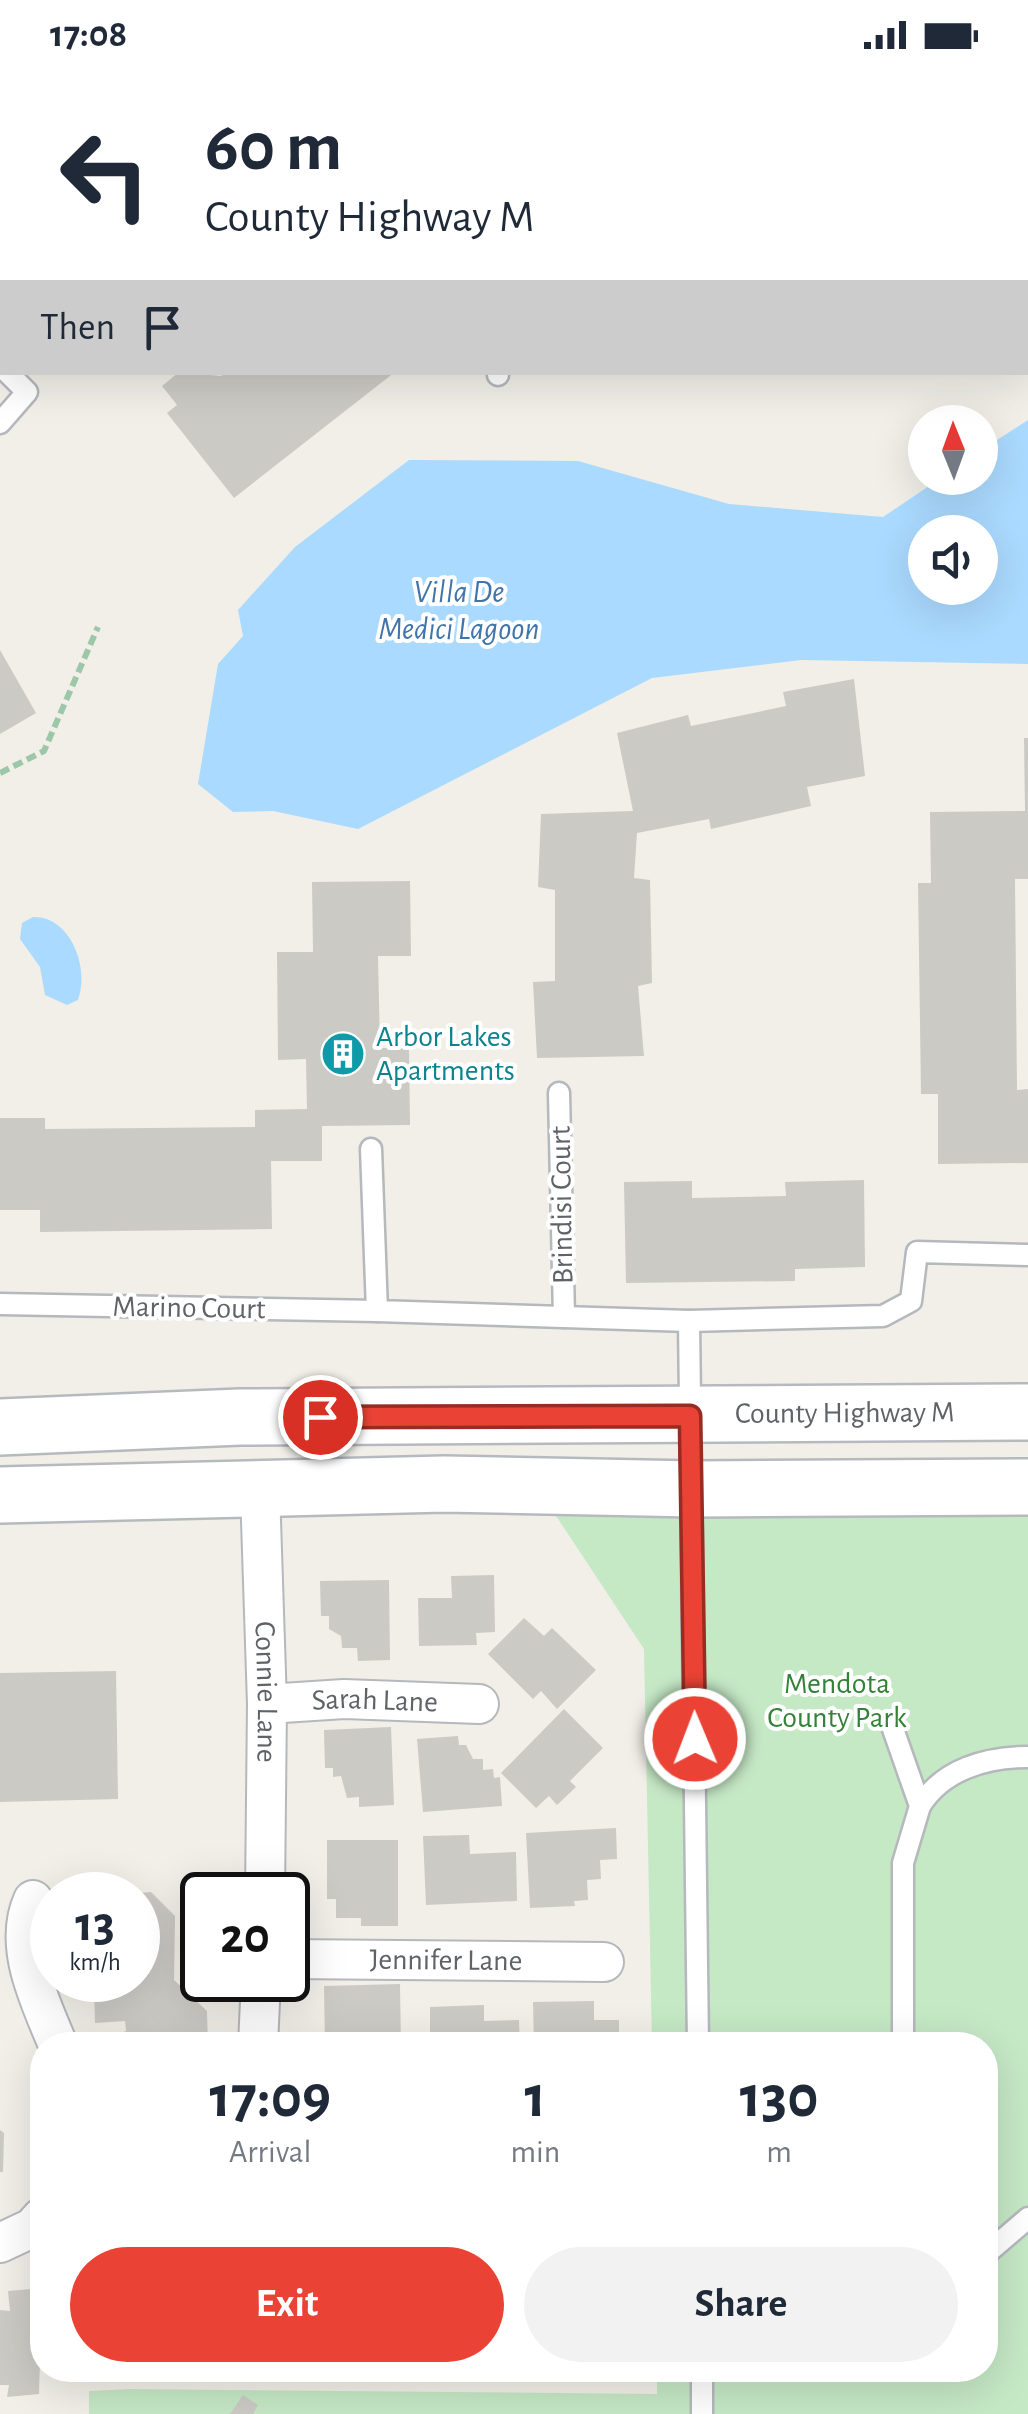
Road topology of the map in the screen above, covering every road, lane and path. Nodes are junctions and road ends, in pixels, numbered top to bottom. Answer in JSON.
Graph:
{"nodes":[{"id":1,"x":9,"y":375,"type":"edge"},
{"id":2,"x":0,"y":423,"type":"edge"},
{"id":3,"x":98,"y":627,"type":"dead end"},
{"id":4,"x":0,"y":772,"type":"edge"},
{"id":5,"x":559,"y":1093,"type":"dead end"},
{"id":6,"x":371,"y":1149,"type":"dead end"},
{"id":7,"x":1028,"y":1255,"type":"edge"},
{"id":8,"x":0,"y":1304,"type":"edge"},
{"id":9,"x":377,"y":1311,"type":"junction"},
{"id":10,"x":564,"y":1317,"type":"junction"},
{"id":11,"x":689,"y":1321,"type":"junction"},
{"id":12,"x":1028,"y":1412,"type":"edge"},
{"id":13,"x":690,"y":1416,"type":"junction"},
{"id":14,"x":0,"y":1427,"type":"edge"},
{"id":15,"x":1028,"y":1487,"type":"edge"},
{"id":16,"x":694,"y":1489,"type":"junction"},
{"id":17,"x":260,"y":1490,"type":"junction"},
{"id":18,"x":0,"y":1495,"type":"edge"},
{"id":19,"x":267,"y":1704,"type":"junction"},
{"id":20,"x":479,"y":1704,"type":"dead end"},
{"id":21,"x":893,"y":1729,"type":"dead end"},
{"id":22,"x":1028,"y":1756,"type":"edge"},
{"id":23,"x":920,"y":1806,"type":"junction"},
{"id":24,"x":265,"y":1872,"type":"edge"},
{"id":25,"x":30,"y":1906,"type":"edge"},
{"id":26,"x":310,"y":1959,"type":"edge"},
{"id":27,"x":30,"y":1961,"type":"edge"},
{"id":28,"x":604,"y":1962,"type":"dead end"},
{"id":29,"x":44,"y":2002,"type":"edge"},
{"id":30,"x":260,"y":2002,"type":"edge"},
{"id":31,"x":54,"y":2032,"type":"edge"},
{"id":32,"x":259,"y":2032,"type":"edge"},
{"id":33,"x":698,"y":2032,"type":"edge"},
{"id":34,"x":903,"y":2032,"type":"edge"},
{"id":35,"x":1028,"y":2218,"type":"edge"},
{"id":36,"x":30,"y":2229,"type":"edge"},
{"id":37,"x":0,"y":2243,"type":"edge"},
{"id":38,"x":998,"y":2244,"type":"edge"},
{"id":39,"x":702,"y":2382,"type":"edge"},
{"id":40,"x":702,"y":2414,"type":"edge"}],
"edges":[{"from":1,"to":2,"type":"lane"},
{"from":3,"to":4,"type":"path"},
{"from":5,"to":10,"type":"lane","name":"Brindisi Court"},
{"from":6,"to":9,"type":"lane"},
{"from":7,"to":11,"type":"lane","name":"Marino Court"},
{"from":8,"to":9,"type":"lane","name":"Marino Court"},
{"from":9,"to":10,"type":"lane","name":"Marino Court"},
{"from":10,"to":11,"type":"lane","name":"Marino Court"},
{"from":11,"to":13,"type":"lane"},
{"from":12,"to":13,"type":"main road","name":"County Highway M"},
{"from":13,"to":14,"type":"main road","name":"County Highway M"},
{"from":13,"to":16,"type":"lane"},
{"from":15,"to":16,"type":"main road"},
{"from":16,"to":17,"type":"main road"},
{"from":16,"to":33,"type":"lane"},
{"from":17,"to":18,"type":"main road"},
{"from":17,"to":19,"type":"street","name":"Connie Lane"},
{"from":19,"to":20,"type":"street","name":"Sarah Lane"},
{"from":19,"to":24,"type":"street","name":"Connie Lane"},
{"from":21,"to":23,"type":"lane"},
{"from":22,"to":23,"type":"lane"},
{"from":23,"to":34,"type":"lane"},
{"from":25,"to":27,"type":"street"},
{"from":26,"to":28,"type":"street","name":"Jennifer Lane"},
{"from":29,"to":31,"type":"street"},
{"from":30,"to":32,"type":"street"},
{"from":35,"to":38,"type":"lane"},
{"from":36,"to":37,"type":"street"},
{"from":39,"to":40,"type":"lane"}]}
